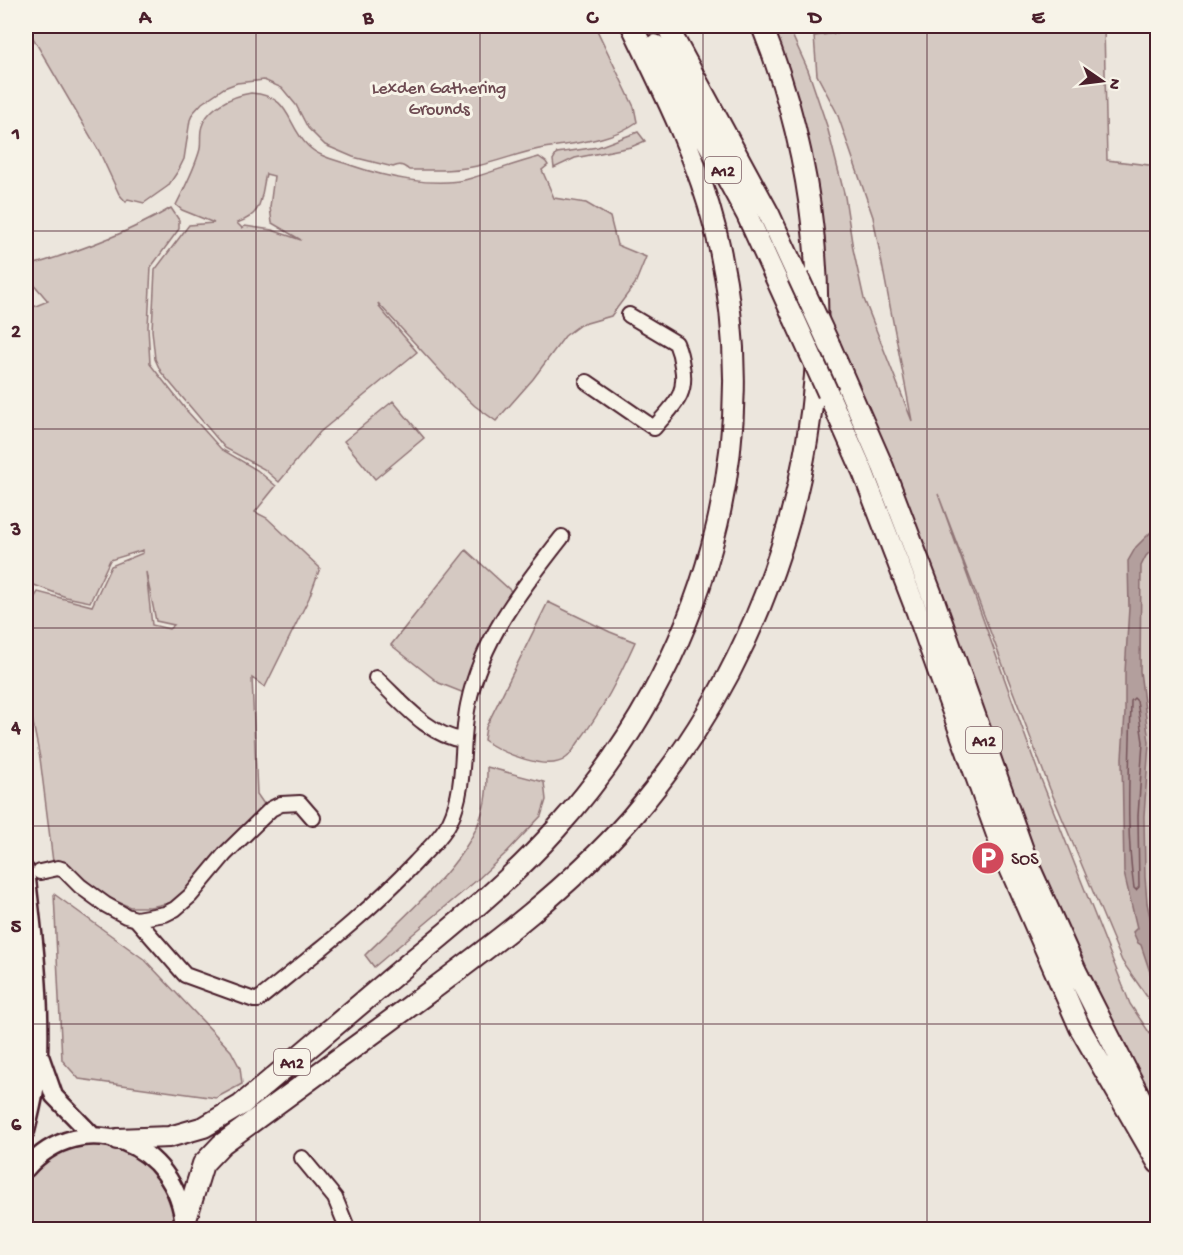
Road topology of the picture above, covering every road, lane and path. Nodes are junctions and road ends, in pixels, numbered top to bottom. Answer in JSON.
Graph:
{"nodes":[{"id":1,"x":632,"y":26,"type":"edge"},
{"id":2,"x":644,"y":26,"type":"edge"},
{"id":3,"x":667,"y":26,"type":"edge"},
{"id":4,"x":762,"y":26,"type":"edge"},
{"id":5,"x":628,"y":315,"type":"dead end"},
{"id":6,"x":587,"y":382,"type":"dead end"},
{"id":7,"x":562,"y":537,"type":"dead end"},
{"id":8,"x":376,"y":678,"type":"dead end"},
{"id":9,"x":463,"y":740,"type":"junction"},
{"id":10,"x":314,"y":818,"type":"dead end"},
{"id":11,"x":33,"y":871,"type":"edge"},
{"id":12,"x":136,"y":918,"type":"junction"},
{"id":13,"x":39,"y":1056,"type":"junction"},
{"id":14,"x":1158,"y":1126,"type":"edge"},
{"id":15,"x":26,"y":1131,"type":"edge"},
{"id":16,"x":93,"y":1136,"type":"junction"},
{"id":17,"x":117,"y":1139,"type":"junction"},
{"id":18,"x":302,"y":1158,"type":"dead end"},
{"id":19,"x":1158,"y":1163,"type":"edge"},
{"id":20,"x":26,"y":1169,"type":"edge"},
{"id":21,"x":184,"y":1228,"type":"edge"},
{"id":22,"x":348,"y":1230,"type":"edge"}],
"edges":[{"from":1,"to":17,"type":"highway","number":"A12"},
{"from":2,"to":19,"type":"highway","number":"A12","bridge":true},
{"from":3,"to":14,"type":"highway","number":"A12","bridge":true},
{"from":4,"to":21,"type":"highway","number":"A12"},
{"from":5,"to":6,"type":"street"},
{"from":7,"to":9,"type":"street"},
{"from":8,"to":9,"type":"street"},
{"from":9,"to":12,"type":"street"},
{"from":10,"to":12,"type":"street"},
{"from":11,"to":12,"type":"street"},
{"from":11,"to":13,"type":"main road"},
{"from":13,"to":15,"type":"main road"},
{"from":13,"to":16,"type":"main road"},
{"from":16,"to":17,"type":"main road"},
{"from":16,"to":20,"type":"main road"},
{"from":17,"to":21,"type":"main road"},
{"from":18,"to":22,"type":"street"}]}
